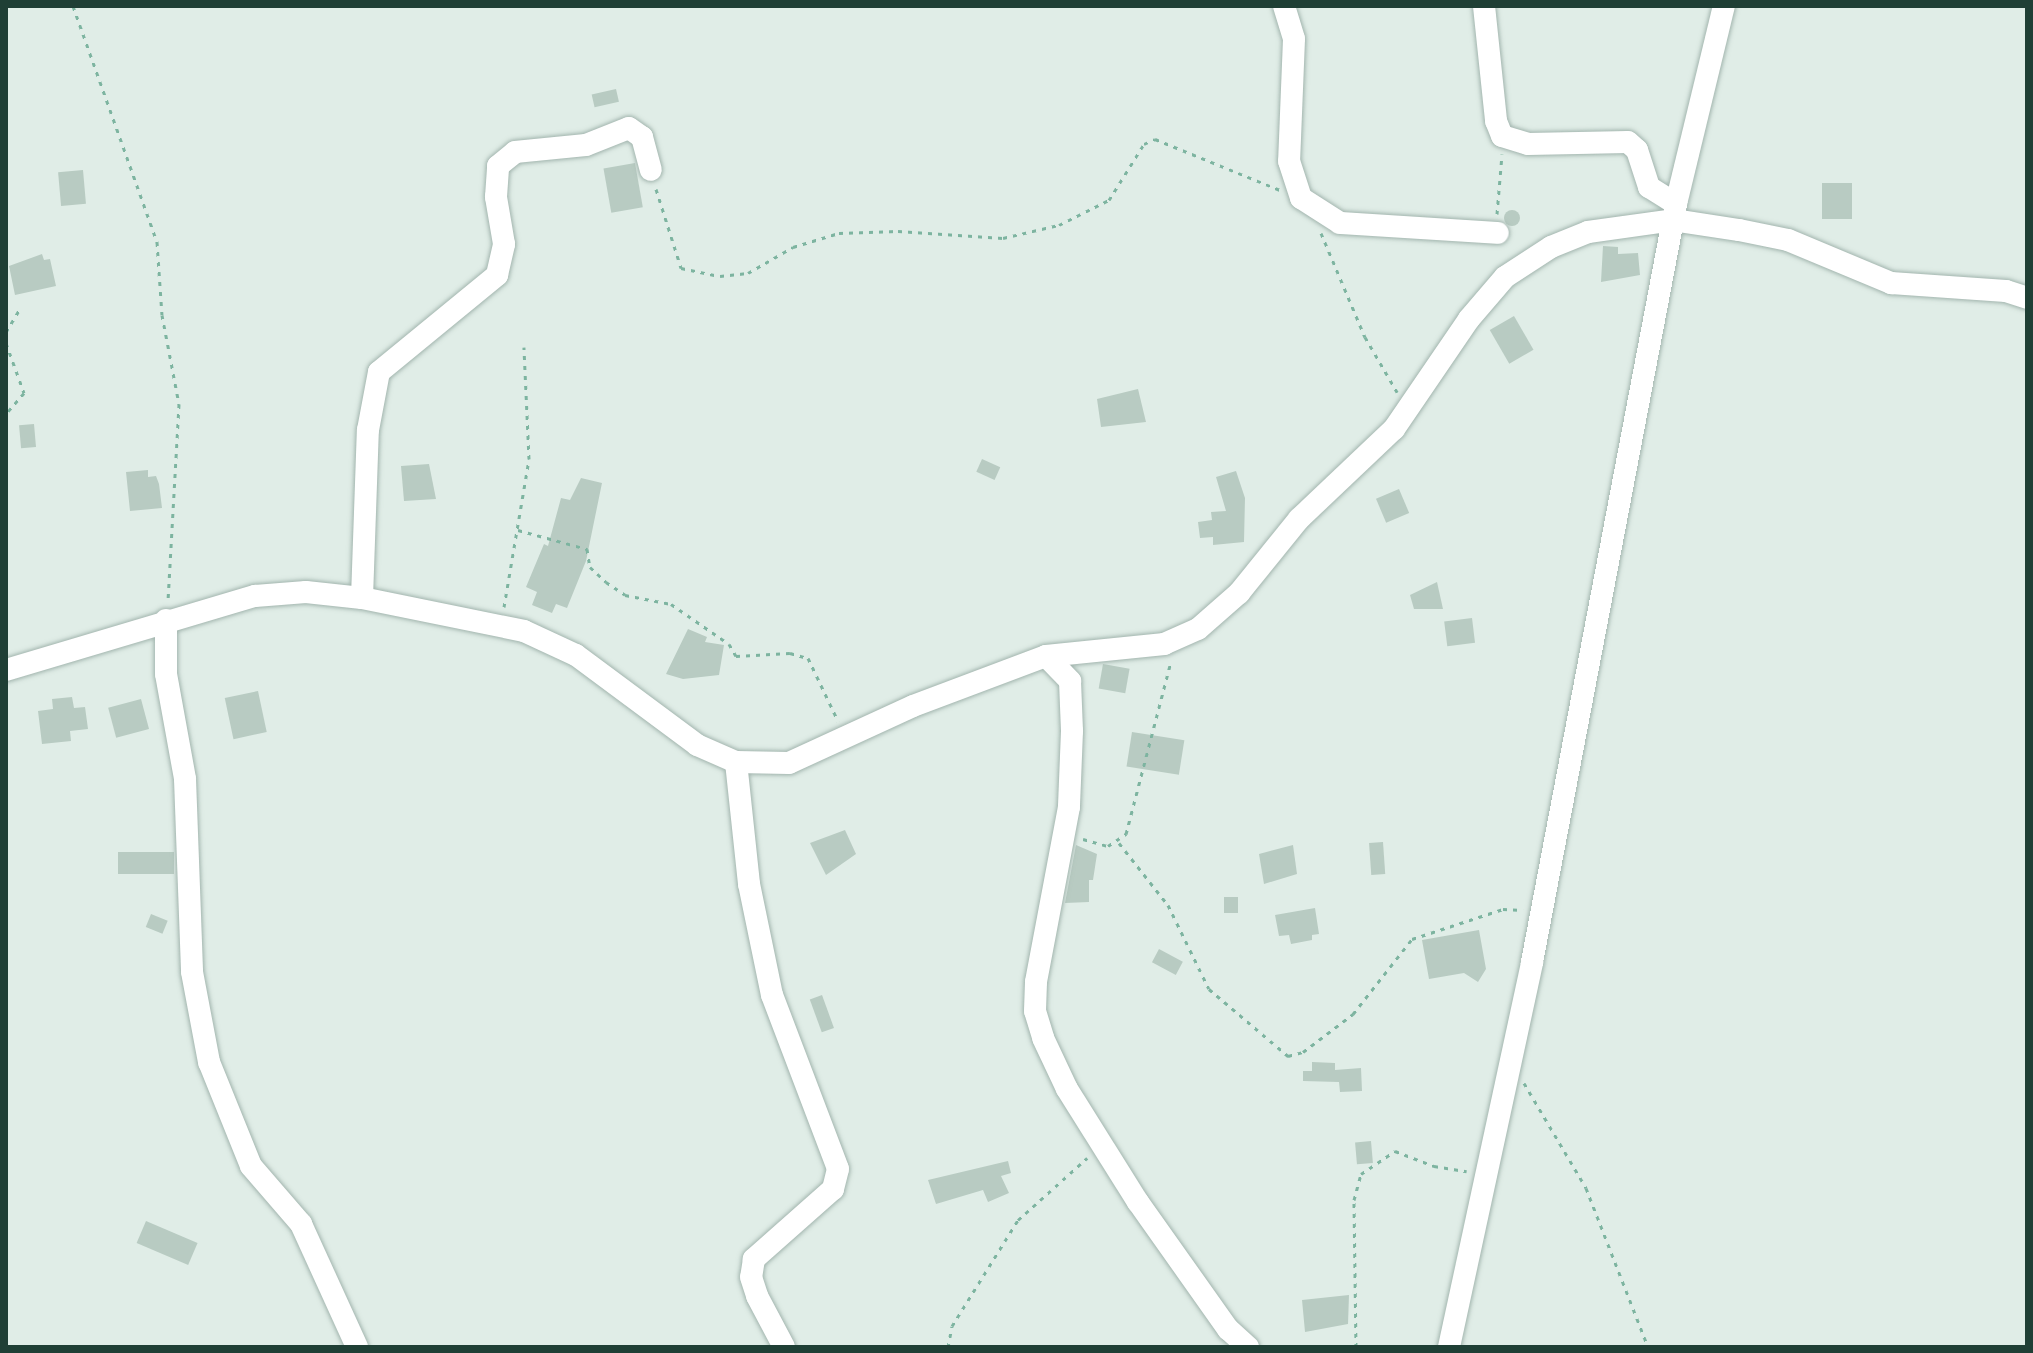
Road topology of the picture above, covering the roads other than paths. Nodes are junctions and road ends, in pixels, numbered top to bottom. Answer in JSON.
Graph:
{"nodes":[{"id":1,"x":1284,"y":6,"type":"edge"},
{"id":2,"x":1484,"y":6,"type":"edge"},
{"id":3,"x":1724,"y":6,"type":"edge"},
{"id":4,"x":651,"y":170,"type":"road end"},
{"id":5,"x":1675,"y":212,"type":"junction"},
{"id":6,"x":1498,"y":233,"type":"road end"},
{"id":7,"x":2027,"y":298,"type":"edge"},
{"id":8,"x":362,"y":598,"type":"junction"},
{"id":9,"x":166,"y":620,"type":"junction"},
{"id":10,"x":1046,"y":656,"type":"junction"},
{"id":11,"x":6,"y":670,"type":"edge"},
{"id":12,"x":736,"y":762,"type":"junction"},
{"id":13,"x":357,"y":1347,"type":"edge"},
{"id":14,"x":784,"y":1347,"type":"edge"},
{"id":15,"x":1248,"y":1347,"type":"edge"},
{"id":16,"x":1449,"y":1347,"type":"edge"}],
"edges":[{"from":1,"to":6,"type":"street"},
{"from":2,"to":5,"type":"street"},
{"from":3,"to":5,"type":"street"},
{"from":4,"to":8,"type":"street"},
{"from":5,"to":7,"type":"street"},
{"from":5,"to":10,"type":"street"},
{"from":5,"to":16,"type":"street"},
{"from":8,"to":9,"type":"street"},
{"from":8,"to":12,"type":"street"},
{"from":9,"to":11,"type":"street"},
{"from":9,"to":13,"type":"street"},
{"from":10,"to":12,"type":"street"},
{"from":10,"to":15,"type":"street"},
{"from":12,"to":14,"type":"street"}]}
